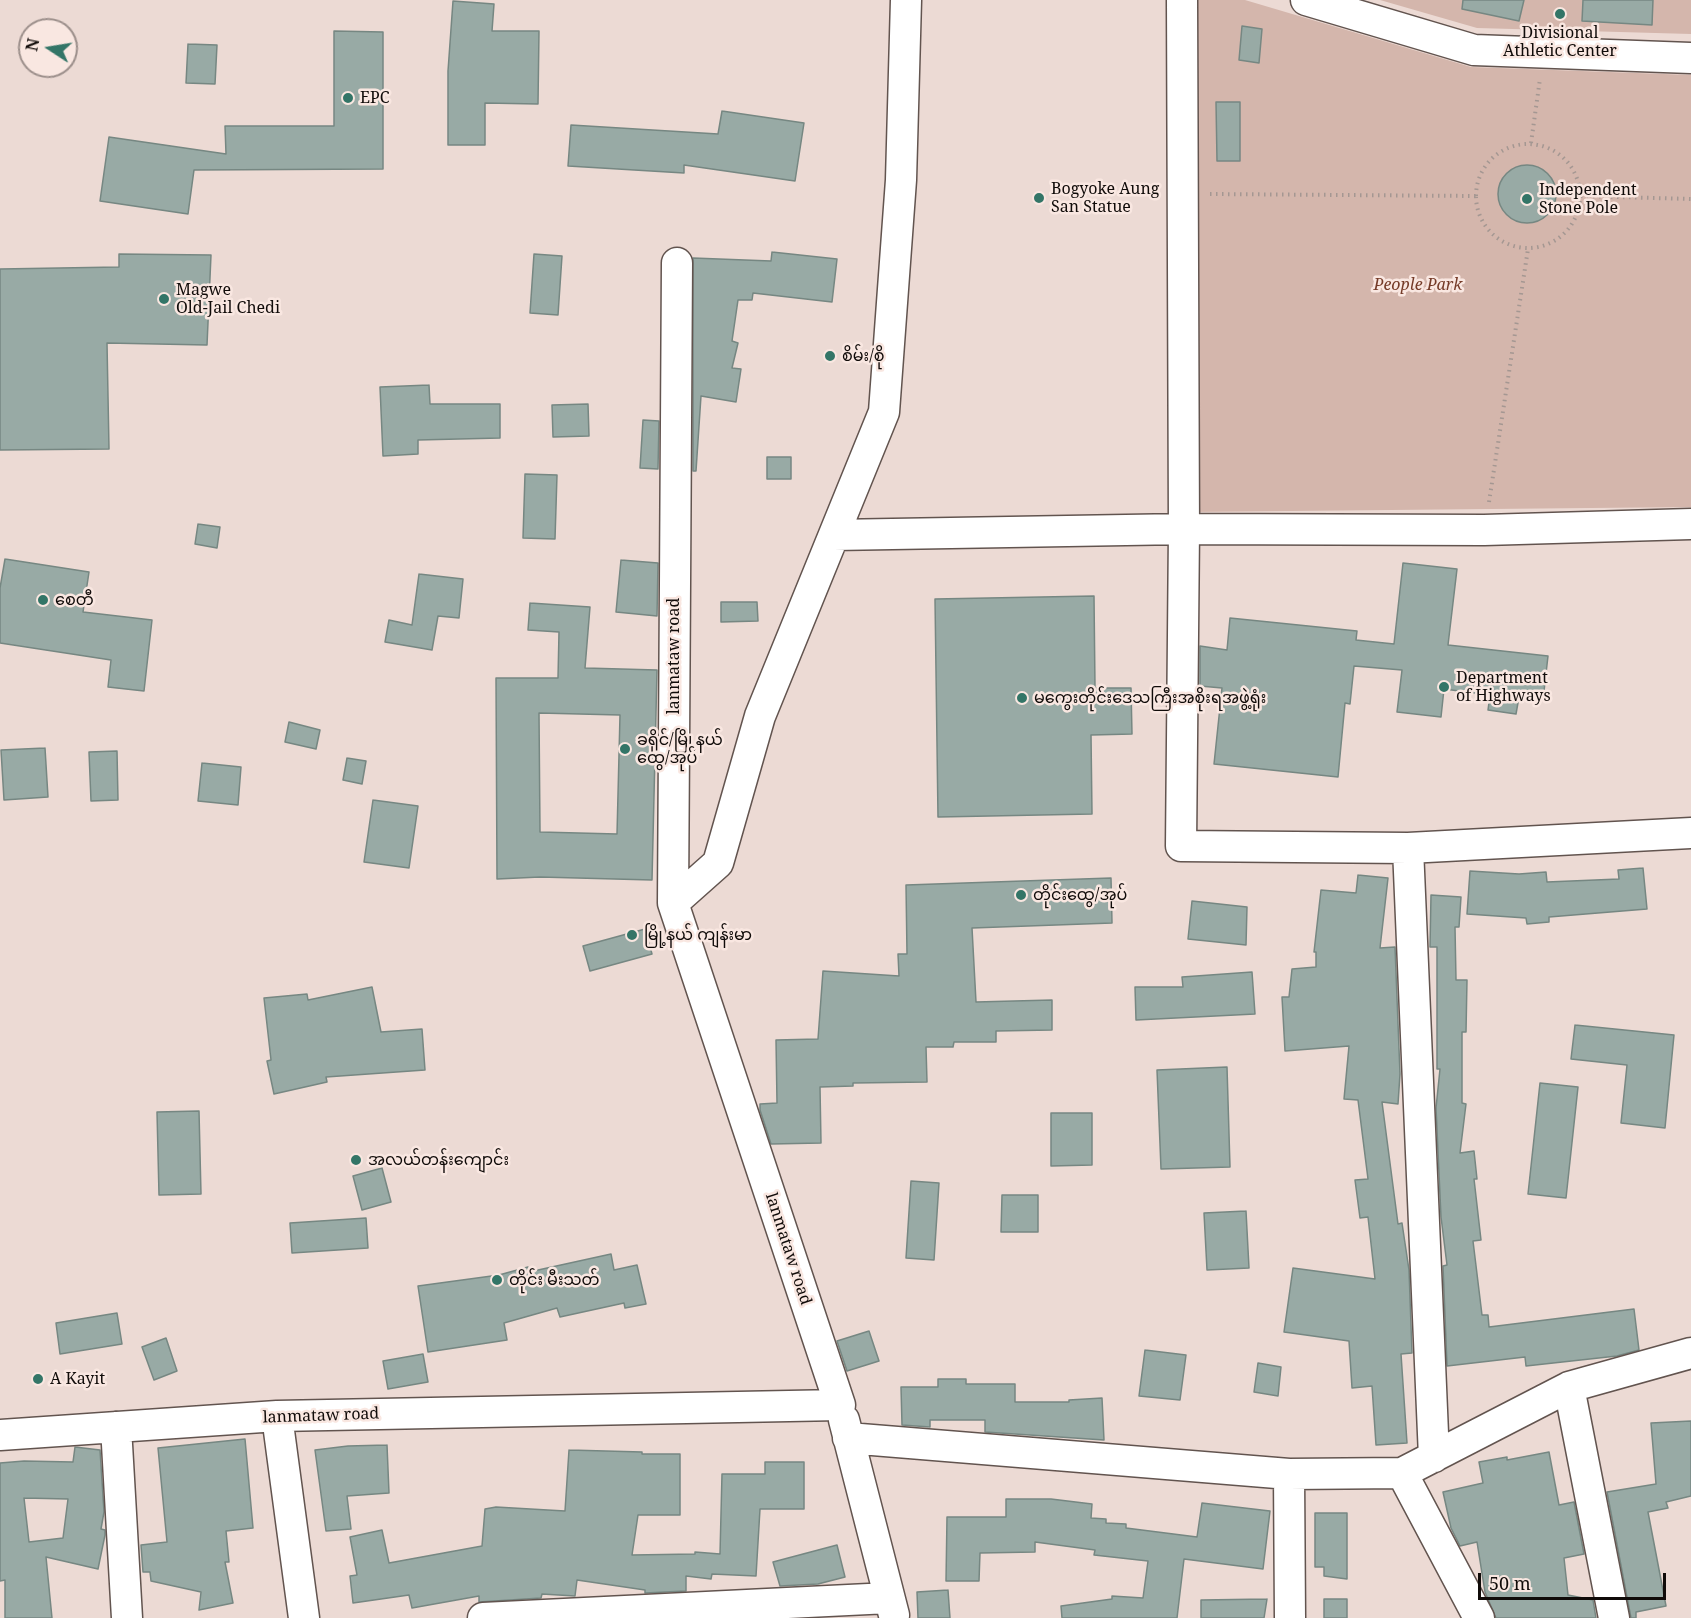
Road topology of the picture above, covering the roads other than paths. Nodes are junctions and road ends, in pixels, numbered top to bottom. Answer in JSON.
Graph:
{"nodes":[{"id":1,"x":906,"y":0,"type":"edge"},
{"id":2,"x":1182,"y":0,"type":"edge"},
{"id":3,"x":1306,"y":0,"type":"edge"},
{"id":4,"x":1691,"y":58,"type":"edge"},
{"id":5,"x":677,"y":262,"type":"dead end"},
{"id":6,"x":1691,"y":524,"type":"edge"},
{"id":7,"x":1184,"y":529,"type":"junction"},
{"id":8,"x":834,"y":535,"type":"junction"},
{"id":9,"x":1691,"y":833,"type":"edge"},
{"id":10,"x":1408,"y":848,"type":"junction"},
{"id":11,"x":672,"y":903,"type":"junction"},
{"id":12,"x":1691,"y":1353,"type":"edge"},
{"id":13,"x":1569,"y":1388,"type":"junction"},
{"id":14,"x":840,"y":1405,"type":"junction"},
{"id":15,"x":277,"y":1416,"type":"junction"},
{"id":16,"x":116,"y":1427,"type":"junction"},
{"id":17,"x":0,"y":1435,"type":"edge"},
{"id":18,"x":848,"y":1438,"type":"junction"},
{"id":19,"x":1434,"y":1457,"type":"junction"},
{"id":20,"x":1402,"y":1473,"type":"junction"},
{"id":21,"x":1289,"y":1474,"type":"junction"},
{"id":22,"x":892,"y":1608,"type":"edge"},
{"id":23,"x":647,"y":1613,"type":"edge"},
{"id":24,"x":127,"y":1618,"type":"edge"},
{"id":25,"x":304,"y":1618,"type":"edge"},
{"id":26,"x":483,"y":1618,"type":"edge"},
{"id":27,"x":1290,"y":1618,"type":"edge"},
{"id":28,"x":1479,"y":1618,"type":"edge"},
{"id":29,"x":1614,"y":1618,"type":"edge"}],
"edges":[{"from":1,"to":8,"type":"street"},
{"from":2,"to":7,"type":"street"},
{"from":3,"to":4,"type":"street"},
{"from":5,"to":11,"type":"street","name":"lanmataw road"},
{"from":6,"to":7,"type":"street"},
{"from":7,"to":8,"type":"street"},
{"from":7,"to":10,"type":"street"},
{"from":8,"to":11,"type":"street"},
{"from":9,"to":10,"type":"street"},
{"from":10,"to":19,"type":"street"},
{"from":11,"to":14,"type":"street","name":"lanmataw road"},
{"from":12,"to":13,"type":"street"},
{"from":13,"to":19,"type":"street"},
{"from":13,"to":29,"type":"street"},
{"from":14,"to":15,"type":"street","name":"lanmataw road"},
{"from":14,"to":18,"type":"street"},
{"from":15,"to":16,"type":"street","name":"lanmataw road"},
{"from":15,"to":25,"type":"street"},
{"from":16,"to":17,"type":"street","name":"lanmataw road"},
{"from":16,"to":24,"type":"street"},
{"from":18,"to":21,"type":"street"},
{"from":18,"to":22,"type":"street"},
{"from":19,"to":20,"type":"street"},
{"from":20,"to":21,"type":"street"},
{"from":20,"to":28,"type":"street"},
{"from":21,"to":27,"type":"street"},
{"from":22,"to":23,"type":"street"},
{"from":23,"to":26,"type":"street"}]}
